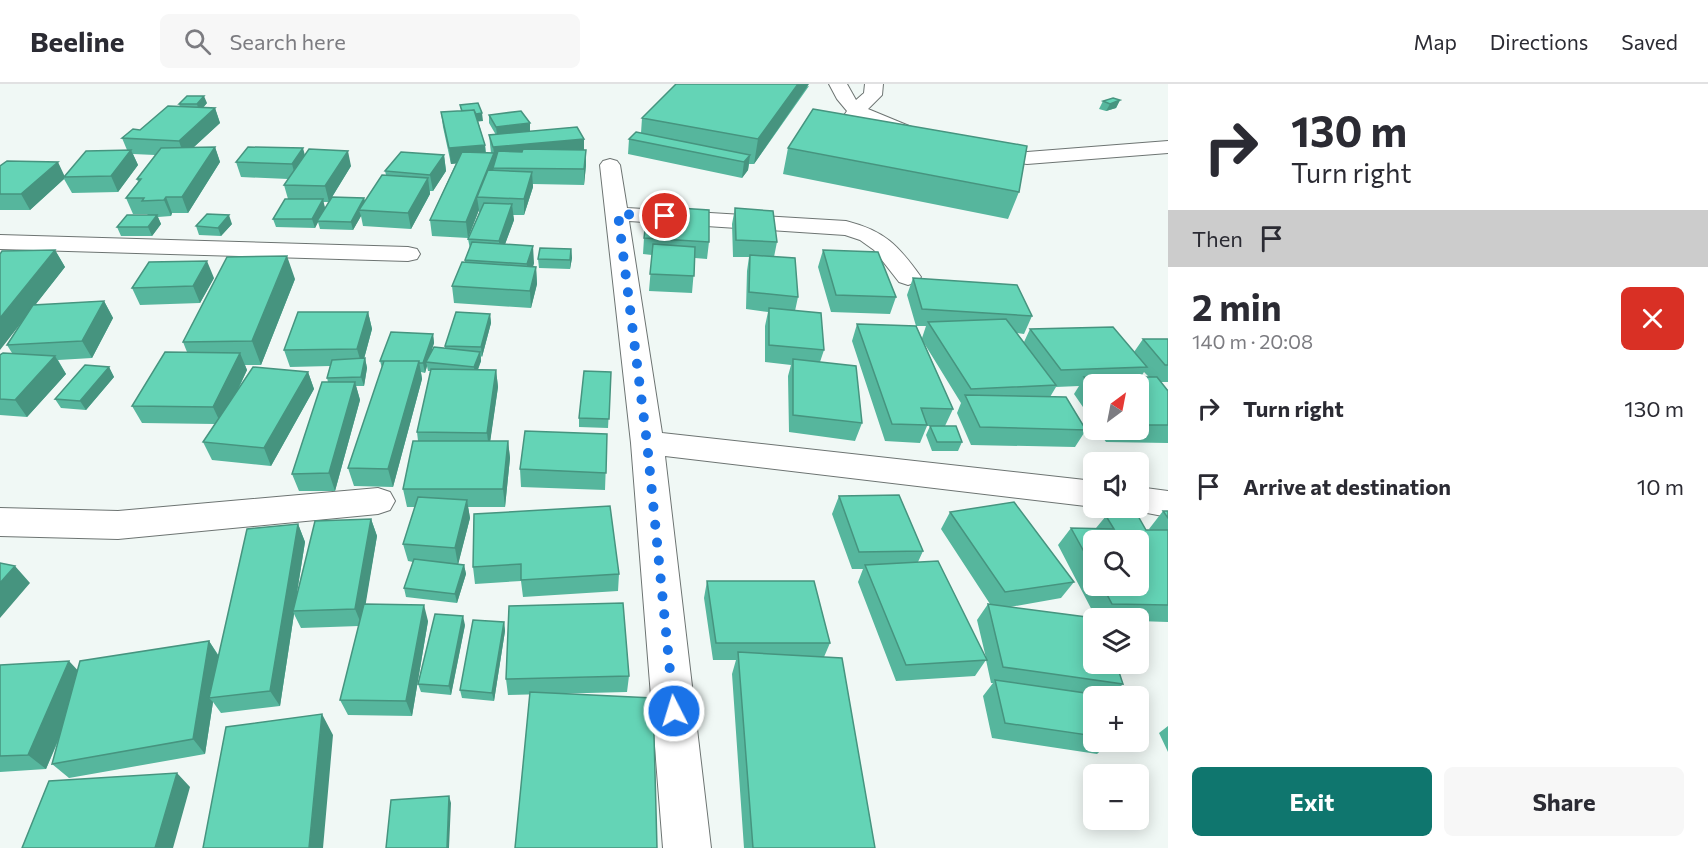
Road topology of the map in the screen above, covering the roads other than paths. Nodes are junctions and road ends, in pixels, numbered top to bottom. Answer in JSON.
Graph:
{"nodes":[{"id":1,"x":838,"y":84,"type":"edge"},
{"id":2,"x":874,"y":84,"type":"edge"},
{"id":3,"x":856,"y":109,"type":"junction"},
{"id":4,"x":842,"y":133,"type":"edge"},
{"id":5,"x":935,"y":141,"type":"edge"},
{"id":6,"x":1168,"y":147,"type":"edge"},
{"id":7,"x":963,"y":148,"type":"edge"},
{"id":8,"x":610,"y":165,"type":"dead end"},
{"id":9,"x":618,"y":214,"type":"junction"},
{"id":10,"x":0,"y":242,"type":"edge"},
{"id":11,"x":408,"y":254,"type":"dead end"},
{"id":12,"x":908,"y":277,"type":"dead end"},
{"id":13,"x":647,"y":443,"type":"junction"},
{"id":14,"x":1083,"y":494,"type":"edge"},
{"id":15,"x":378,"y":501,"type":"dead end"},
{"id":16,"x":1149,"y":501,"type":"edge"},
{"id":17,"x":1168,"y":504,"type":"edge"},
{"id":18,"x":0,"y":522,"type":"edge"},
{"id":19,"x":687,"y":848,"type":"edge"}],
"edges":[{"from":1,"to":3,"type":"street"},
{"from":2,"to":3,"type":"street"},
{"from":3,"to":4,"type":"street"},
{"from":3,"to":5,"type":"street"},
{"from":6,"to":7,"type":"street"},
{"from":8,"to":9,"type":"street"},
{"from":9,"to":12,"type":"street"},
{"from":9,"to":13,"type":"street"},
{"from":10,"to":11,"type":"street"},
{"from":13,"to":14,"type":"street"},
{"from":13,"to":19,"type":"street"},
{"from":15,"to":18,"type":"street"},
{"from":16,"to":17,"type":"street"}]}
